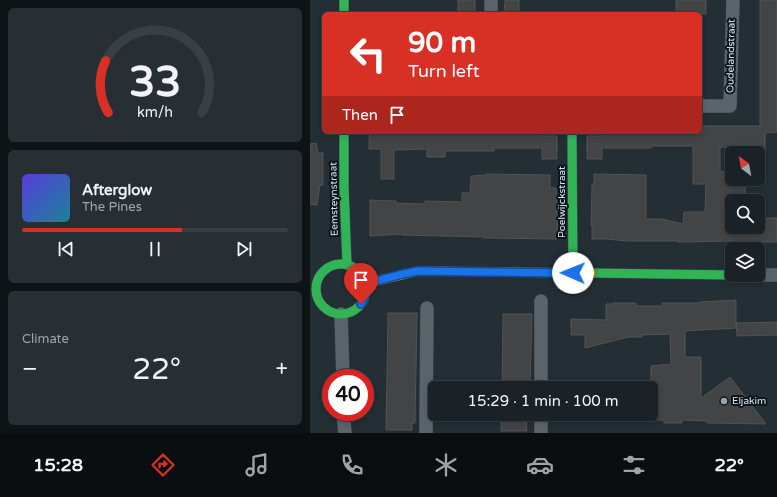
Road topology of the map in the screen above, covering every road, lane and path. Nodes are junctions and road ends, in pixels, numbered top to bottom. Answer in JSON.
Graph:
{"nodes":[{"id":1,"x":344,"y":0,"type":"edge"},
{"id":2,"x":491,"y":0,"type":"edge"},
{"id":3,"x":732,"y":0,"type":"edge"},
{"id":4,"x":344,"y":12,"type":"edge"},
{"id":5,"x":491,"y":12,"type":"edge"},
{"id":6,"x":702,"y":106,"type":"edge"},
{"id":7,"x":344,"y":134,"type":"edge"},
{"id":8,"x":572,"y":134,"type":"edge"},
{"id":9,"x":348,"y":265,"type":"junction"},
{"id":10,"x":573,"y":273,"type":"junction"},
{"id":11,"x":725,"y":275,"type":"edge"},
{"id":12,"x":765,"y":275,"type":"edge"},
{"id":13,"x":777,"y":275,"type":"edge"},
{"id":14,"x":365,"y":282,"type":"junction"},
{"id":15,"x":313,"y":290,"type":"edge"},
{"id":16,"x":541,"y":301,"type":"dead end"},
{"id":17,"x":427,"y":308,"type":"dead end"},
{"id":18,"x":341,"y":314,"type":"junction"},
{"id":19,"x":342,"y":369,"type":"edge"},
{"id":20,"x":541,"y":381,"type":"edge"},
{"id":21,"x":344,"y":421,"type":"edge"},
{"id":22,"x":541,"y":421,"type":"edge"},
{"id":23,"x":345,"y":433,"type":"edge"},
{"id":24,"x":426,"y":433,"type":"edge"},
{"id":25,"x":541,"y":433,"type":"edge"}],
"edges":[{"from":1,"to":4,"type":"street"},
{"from":2,"to":5,"type":"street"},
{"from":3,"to":6,"type":"street","name":"Oudelandstraat"},
{"from":7,"to":9,"type":"street","name":"Eemsteynstraat"},
{"from":8,"to":10,"type":"street","name":"Poelwijckstraat"},
{"from":9,"to":14,"type":"street"},
{"from":9,"to":15,"type":"street"},
{"from":10,"to":11,"type":"street"},
{"from":10,"to":14,"type":"street"},
{"from":12,"to":13,"type":"street"},
{"from":14,"to":18,"type":"street"},
{"from":15,"to":18,"type":"street"},
{"from":16,"to":20,"type":"street"},
{"from":17,"to":24,"type":"street"},
{"from":18,"to":19,"type":"street"},
{"from":21,"to":23,"type":"street"},
{"from":22,"to":25,"type":"street"}]}
